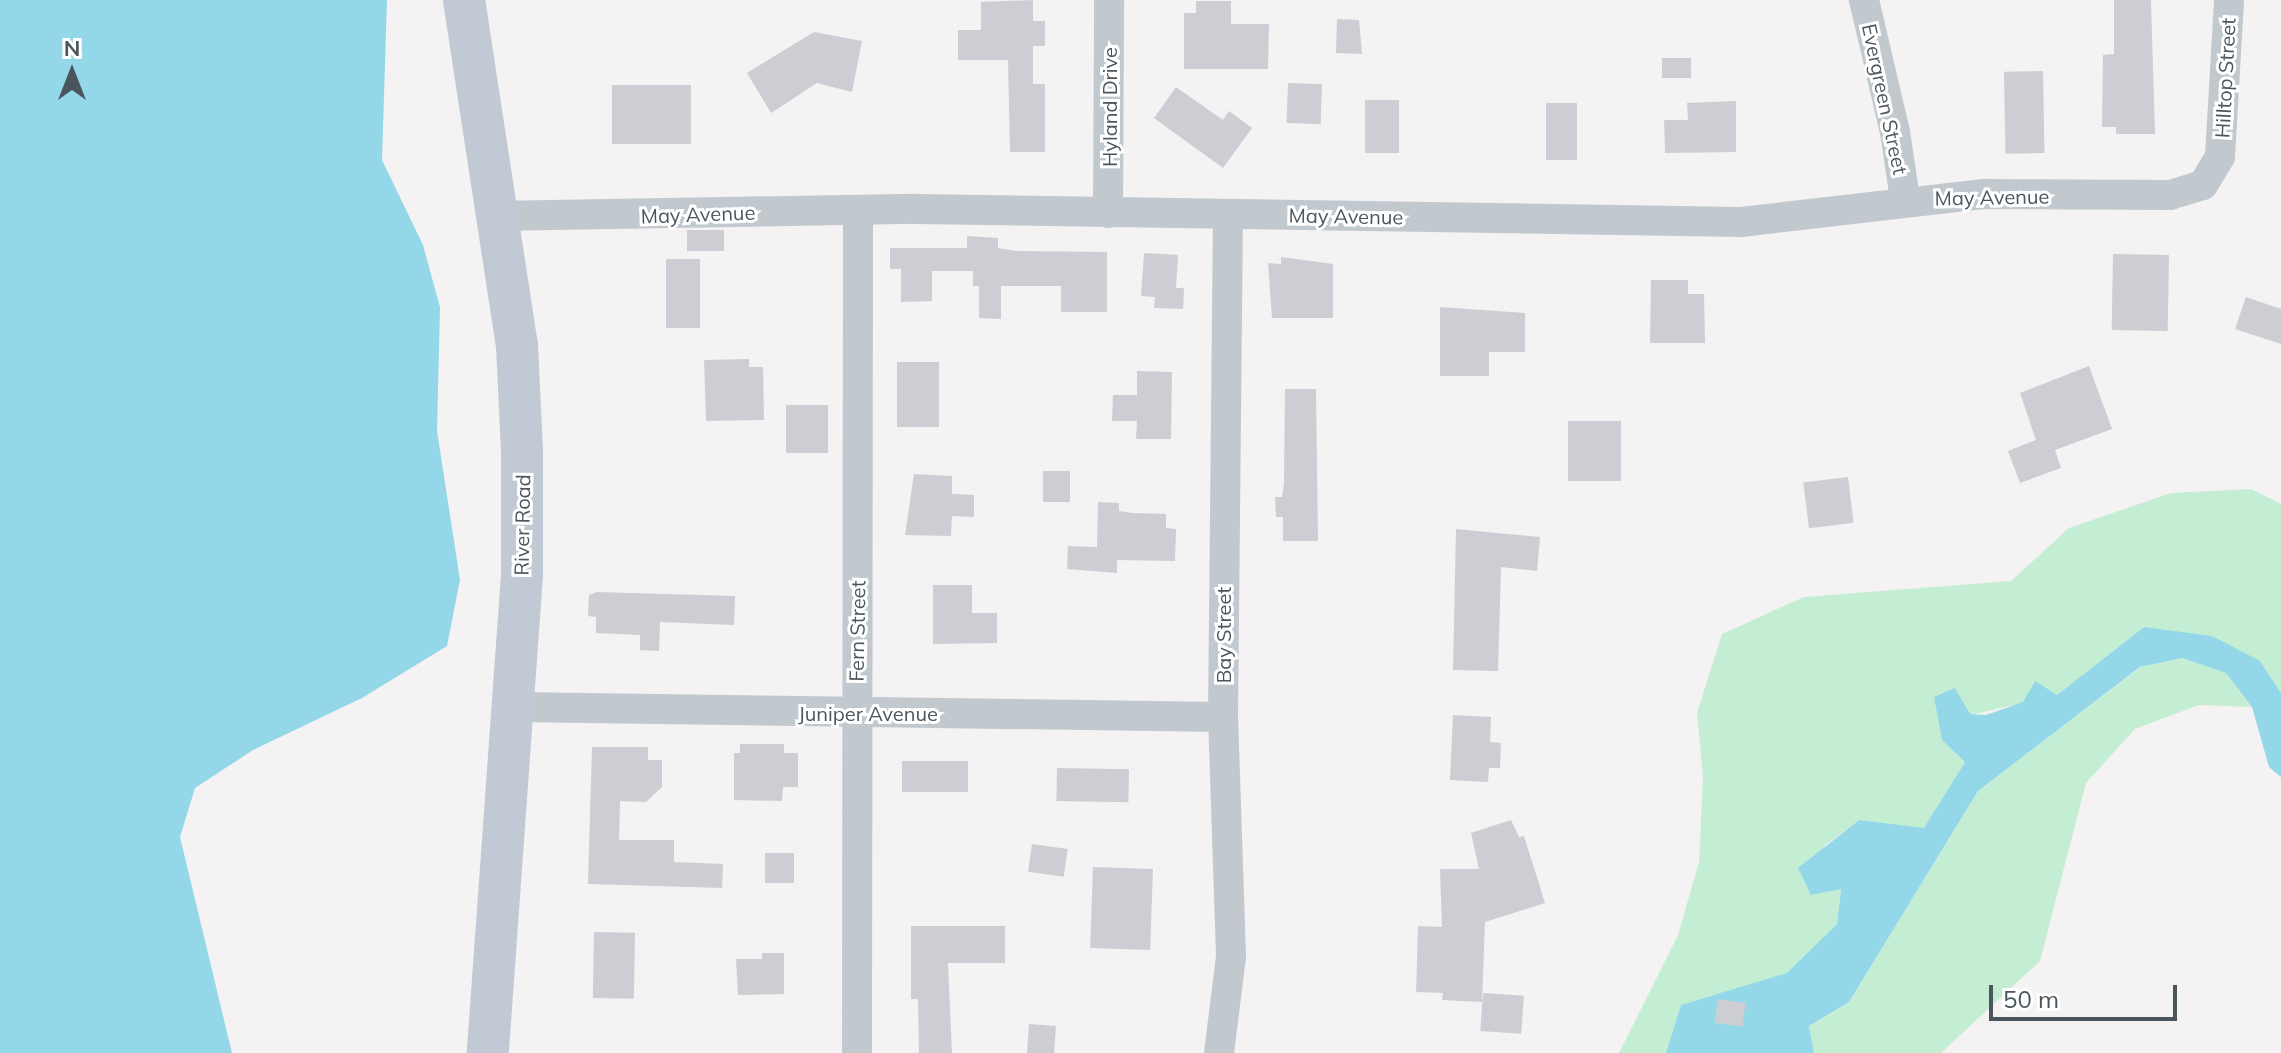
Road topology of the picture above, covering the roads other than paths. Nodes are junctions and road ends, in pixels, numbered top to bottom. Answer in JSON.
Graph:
{"nodes":[{"id":1,"x":464,"y":0,"type":"edge"},
{"id":2,"x":1109,"y":0,"type":"edge"},
{"id":3,"x":1864,"y":0,"type":"edge"},
{"id":4,"x":2229,"y":0,"type":"edge"},
{"id":5,"x":2190,"y":191,"type":"joint"},
{"id":6,"x":1905,"y":199,"type":"junction"},
{"id":7,"x":858,"y":210,"type":"junction"},
{"id":8,"x":1108,"y":213,"type":"junction"},
{"id":9,"x":1228,"y":215,"type":"junction"},
{"id":10,"x":499,"y":216,"type":"junction"},
{"id":11,"x":514,"y":707,"type":"junction"},
{"id":12,"x":856,"y":712,"type":"junction"},
{"id":13,"x":1223,"y":717,"type":"junction"},
{"id":14,"x":488,"y":1053,"type":"edge"},
{"id":15,"x":857,"y":1053,"type":"edge"},
{"id":16,"x":1219,"y":1053,"type":"edge"}],
"edges":[{"from":1,"to":10,"type":"street","name":"River Road"},
{"from":2,"to":8,"type":"street","name":"Hyland Drive"},
{"from":3,"to":6,"type":"street","name":"Evergreen Street"},
{"from":4,"to":5,"type":"street","name":"Hilltop Street"},
{"from":5,"to":6,"type":"street","name":"May Avenue"},
{"from":6,"to":9,"type":"street","name":"May Avenue"},
{"from":7,"to":8,"type":"street","name":"May Avenue"},
{"from":7,"to":10,"type":"street","name":"May Avenue"},
{"from":7,"to":12,"type":"street","name":"Fern Street"},
{"from":8,"to":9,"type":"street","name":"May Avenue"},
{"from":9,"to":13,"type":"street","name":"Bay Street"},
{"from":10,"to":11,"type":"street","name":"River Road"},
{"from":11,"to":12,"type":"street","name":"Juniper Avenue"},
{"from":11,"to":14,"type":"street","name":"River Road"},
{"from":12,"to":13,"type":"street","name":"Juniper Avenue"},
{"from":12,"to":15,"type":"street","name":"Fern Street"},
{"from":13,"to":16,"type":"street","name":"Bay Street"}]}
